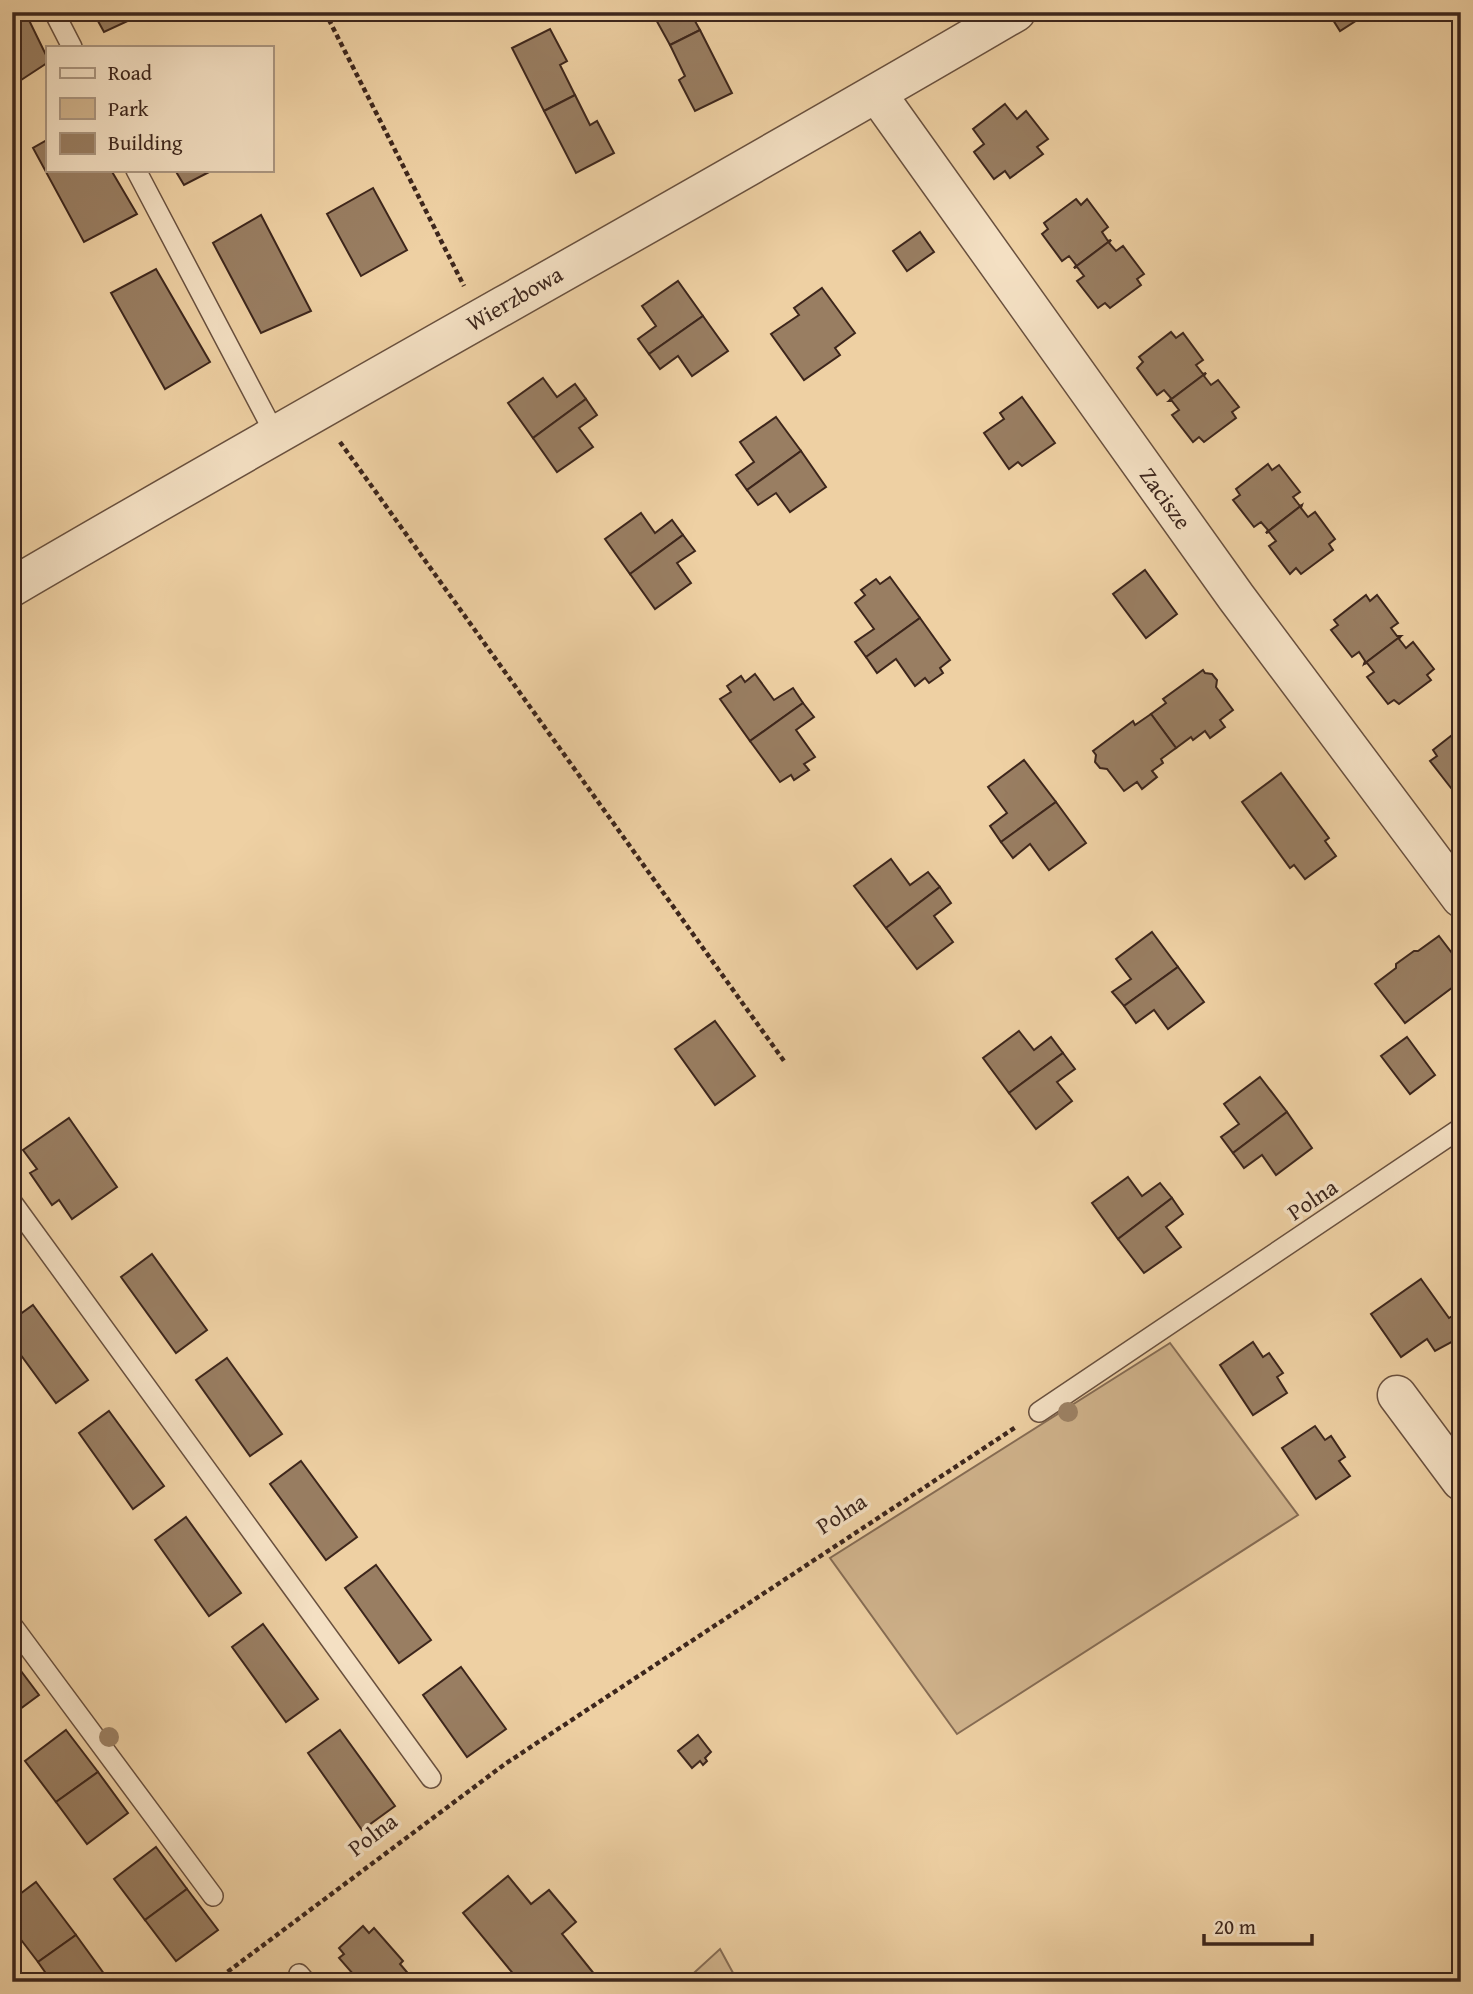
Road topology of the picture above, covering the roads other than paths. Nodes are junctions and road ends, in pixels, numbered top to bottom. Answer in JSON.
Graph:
{"nodes":[{"id":1,"x":54,"y":12,"type":"edge"},
{"id":2,"x":1016,"y":12,"type":"edge"},
{"id":3,"x":71,"y":46,"type":"edge"},
{"id":4,"x":877,"y":94,"type":"junction"},
{"id":5,"x":137,"y":172,"type":"edge"},
{"id":6,"x":275,"y":434,"type":"junction"},
{"id":7,"x":12,"y":587,"type":"edge"},
{"id":8,"x":1461,"y":898,"type":"edge"},
{"id":9,"x":1461,"y":1128,"type":"edge"},
{"id":10,"x":12,"y":1202,"type":"edge"},
{"id":11,"x":1397,"y":1395,"type":"dead end"},
{"id":12,"x":1039,"y":1412,"type":"road end"},
{"id":13,"x":1461,"y":1482,"type":"edge"},
{"id":14,"x":12,"y":1625,"type":"edge"},
{"id":15,"x":431,"y":1778,"type":"dead end"},
{"id":16,"x":213,"y":1895,"type":"dead end"}],
"edges":[{"from":1,"to":3,"type":"lane"},
{"from":2,"to":4,"type":"street","name":"Wierzbowa"},
{"from":4,"to":6,"type":"street","name":"Wierzbowa"},
{"from":4,"to":8,"type":"street","name":"Zacisze"},
{"from":5,"to":6,"type":"lane"},
{"from":6,"to":7,"type":"street","name":"Wierzbowa"},
{"from":9,"to":12,"type":"lane","name":"Polna"},
{"from":10,"to":15,"type":"lane"},
{"from":11,"to":13,"type":"street"},
{"from":14,"to":16,"type":"lane"}]}
